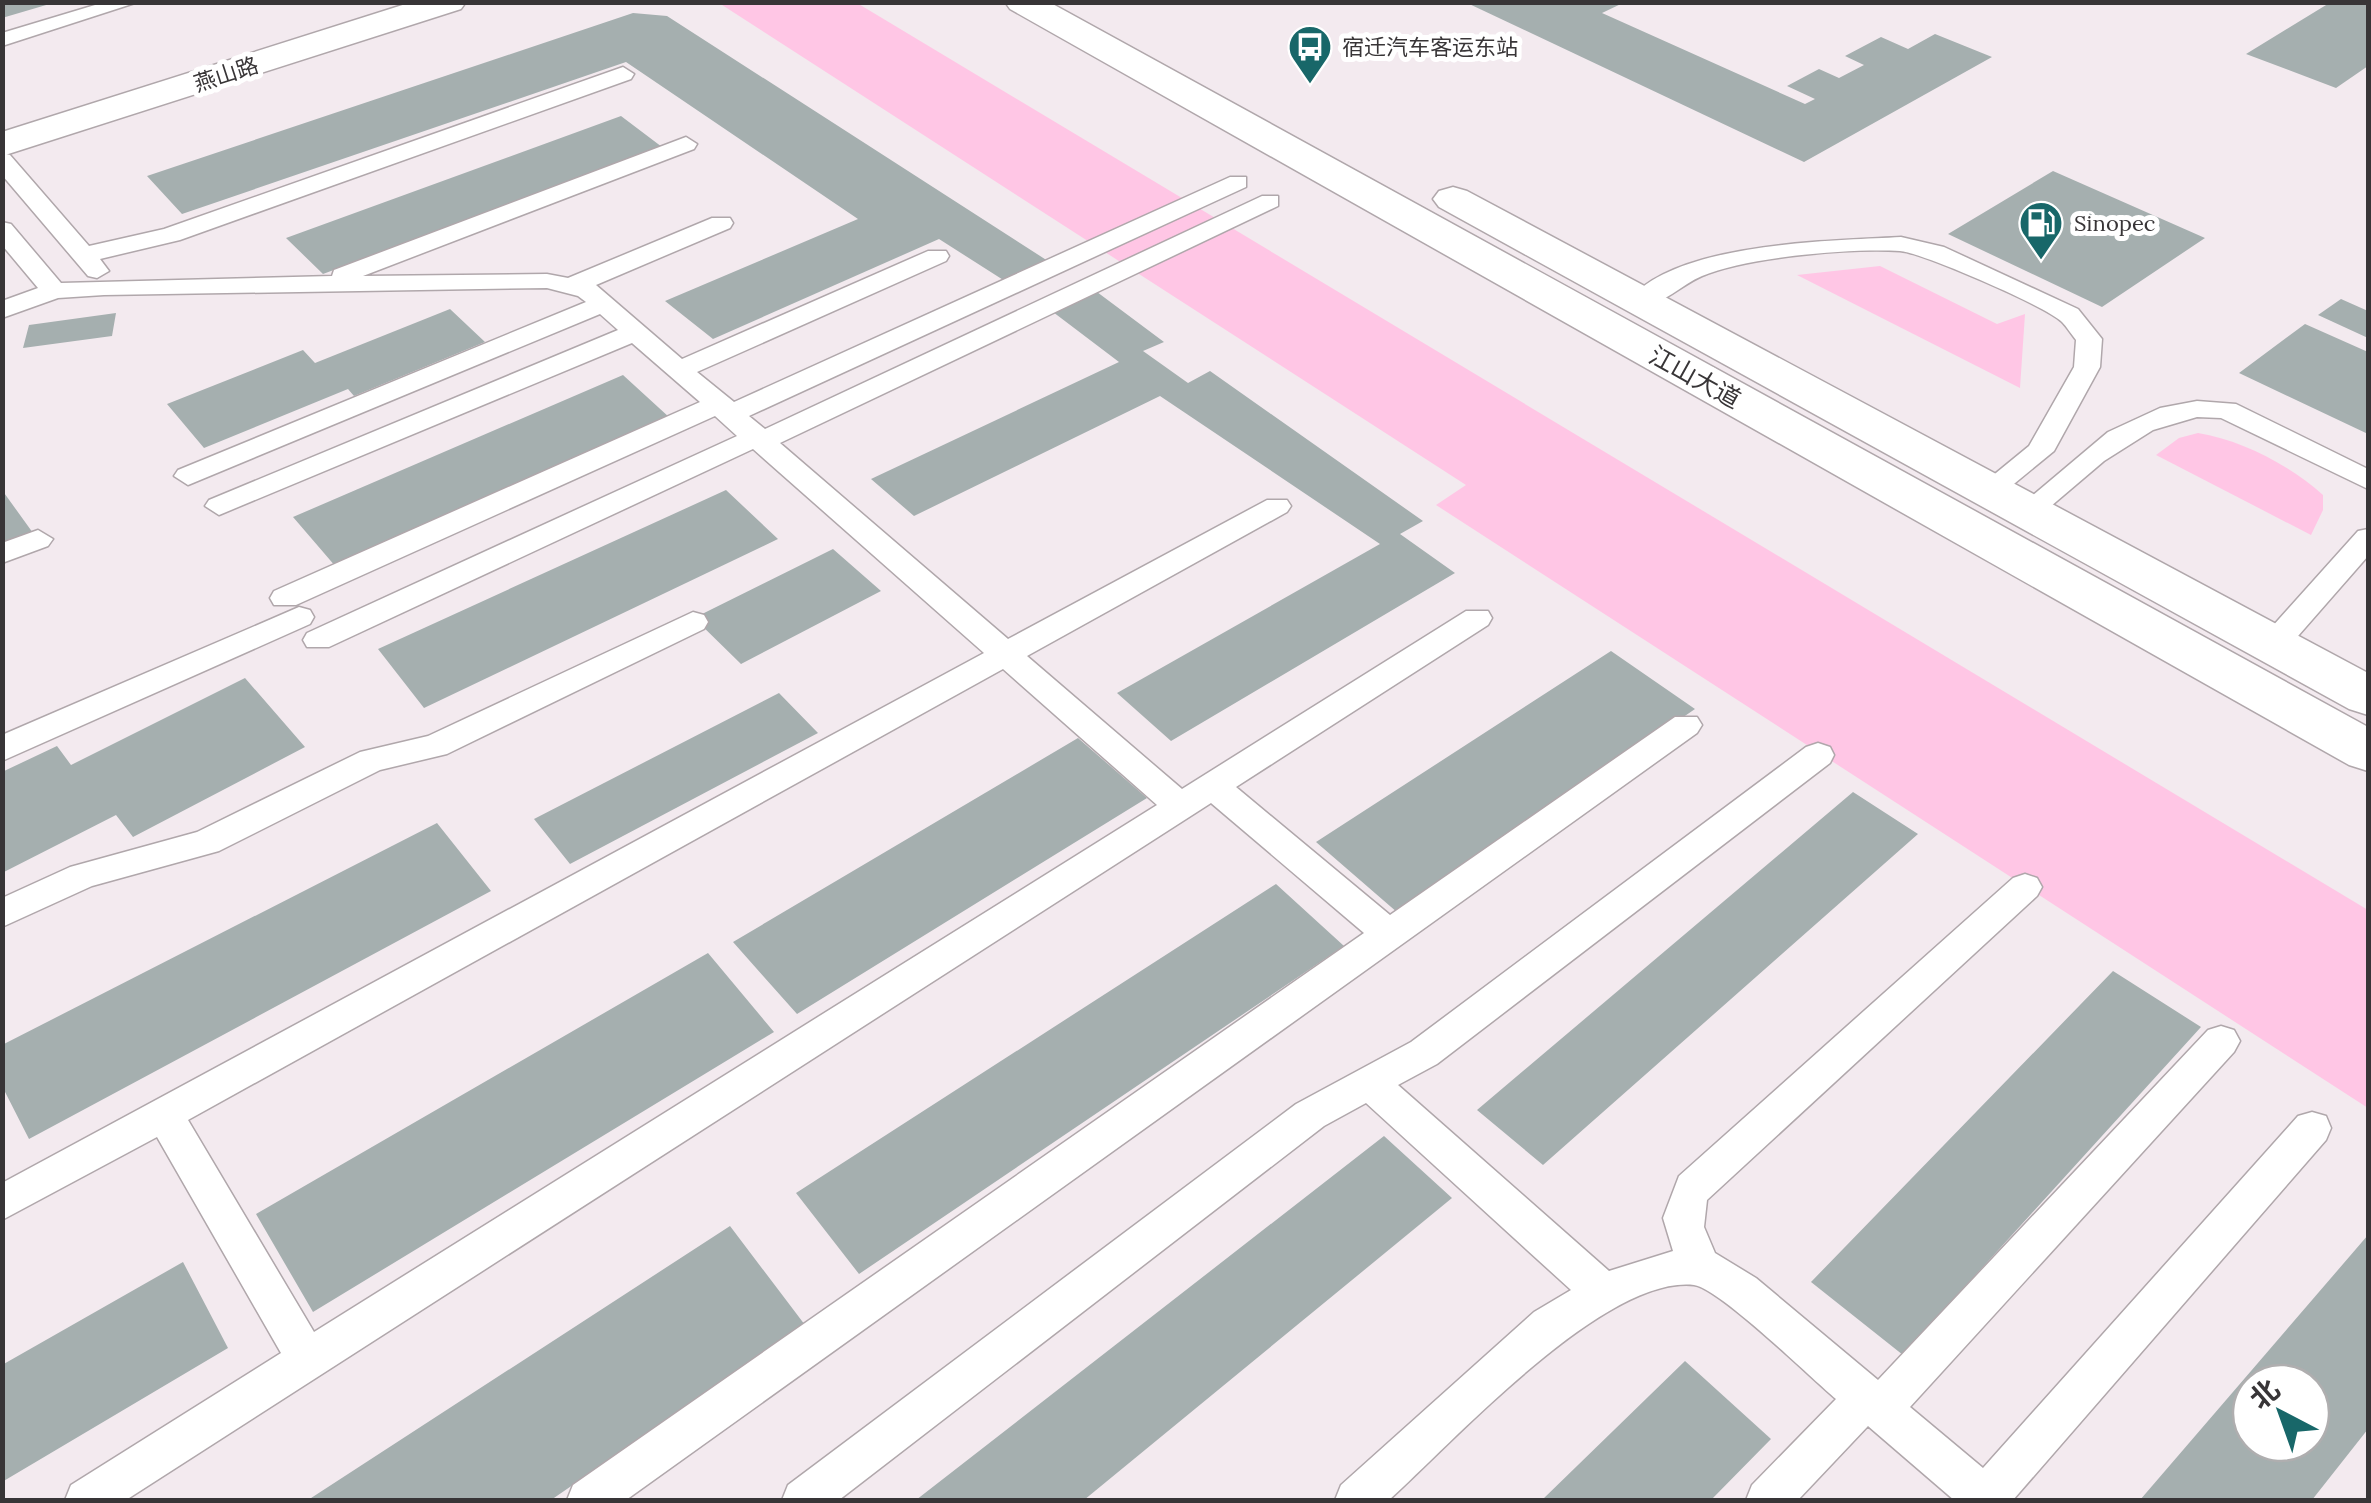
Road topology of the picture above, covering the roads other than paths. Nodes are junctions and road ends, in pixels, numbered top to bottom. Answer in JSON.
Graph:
{"nodes":[{"id":1,"x":128,"y":2,"type":"edge"},
{"id":2,"x":364,"y":2,"type":"edge"},
{"id":3,"x":449,"y":2,"type":"edge"},
{"id":4,"x":1022,"y":2,"type":"edge"},
{"id":5,"x":1095,"y":2,"type":"edge"},
{"id":6,"x":2,"y":40,"type":"edge"},
{"id":7,"x":623,"y":74,"type":"dead end"},
{"id":8,"x":2,"y":115,"type":"edge"},
{"id":9,"x":686,"y":144,"type":"dead end"},
{"id":10,"x":2,"y":145,"type":"edge"},
{"id":11,"x":2,"y":160,"type":"edge"},
{"id":12,"x":1238,"y":182,"type":"dead end"},
{"id":13,"x":1270,"y":201,"type":"dead end"},
{"id":14,"x":721,"y":224,"type":"dead end"},
{"id":15,"x":2,"y":229,"type":"edge"},
{"id":16,"x":84,"y":255,"type":"junction"},
{"id":17,"x":937,"y":256,"type":"dead end"},
{"id":18,"x":320,"y":284,"type":"junction"},
{"id":19,"x":574,"y":285,"type":"junction"},
{"id":20,"x":109,"y":286,"type":"junction"},
{"id":21,"x":54,"y":291,"type":"junction"},
{"id":22,"x":1642,"y":300,"type":"junction"},
{"id":23,"x":604,"y":303,"type":"junction"},
{"id":24,"x":2,"y":310,"type":"edge"},
{"id":25,"x":638,"y":332,"type":"junction"},
{"id":26,"x":682,"y":369,"type":"junction"},
{"id":27,"x":727,"y":408,"type":"junction"},
{"id":28,"x":762,"y":438,"type":"junction"},
{"id":29,"x":188,"y":476,"type":"dead end"},
{"id":30,"x":2368,"y":480,"type":"edge"},
{"id":31,"x":1988,"y":491,"type":"junction"},
{"id":32,"x":220,"y":506,"type":"dead end"},
{"id":33,"x":1277,"y":506,"type":"dead end"},
{"id":34,"x":2026,"y":512,"type":"junction"},
{"id":35,"x":2368,"y":538,"type":"edge"},
{"id":36,"x":38,"y":539,"type":"dead end"},
{"id":37,"x":2,"y":554,"type":"edge"},
{"id":38,"x":300,"y":618,"type":"junction"},
{"id":39,"x":1477,"y":618,"type":"dead end"},
{"id":40,"x":693,"y":622,"type":"dead end"},
{"id":41,"x":2273,"y":645,"type":"junction"},
{"id":42,"x":1007,"y":654,"type":"junction"},
{"id":43,"x":2368,"y":696,"type":"edge"},
{"id":44,"x":1686,"y":725,"type":"dead end"},
{"id":45,"x":2,"y":749,"type":"edge"},
{"id":46,"x":2368,"y":751,"type":"edge"},
{"id":47,"x":1818,"y":755,"type":"dead end"},
{"id":48,"x":1213,"y":786,"type":"junction"},
{"id":49,"x":1181,"y":806,"type":"junction"},
{"id":50,"x":2025,"y":887,"type":"dead end"},
{"id":51,"x":2,"y":914,"type":"edge"},
{"id":52,"x":1390,"y":934,"type":"junction"},
{"id":53,"x":2221,"y":1041,"type":"dead end"},
{"id":54,"x":1367,"y":1081,"type":"junction"},
{"id":55,"x":164,"y":1114,"type":"junction"},
{"id":56,"x":2312,"y":1128,"type":"dead end"},
{"id":57,"x":2,"y":1203,"type":"edge"},
{"id":58,"x":1701,"y":1266,"type":"junction"},
{"id":59,"x":1603,"y":1292,"type":"junction"},
{"id":60,"x":308,"y":1360,"type":"junction"},
{"id":61,"x":1873,"y":1403,"type":"junction"},
{"id":62,"x":1977,"y":1497,"type":"edge"},
{"id":63,"x":87,"y":1500,"type":"edge"},
{"id":64,"x":589,"y":1500,"type":"edge"},
{"id":65,"x":804,"y":1500,"type":"edge"},
{"id":66,"x":1357,"y":1500,"type":"edge"},
{"id":67,"x":1768,"y":1500,"type":"edge"}],
"edges":[{"from":1,"to":6,"type":"lane"},
{"from":2,"to":8,"type":"main road","name":"燕山路"},
{"from":3,"to":10,"type":"main road","name":"燕山路"},
{"from":4,"to":46,"type":"main road","name":"江山大道"},
{"from":5,"to":22,"type":"main road","name":"江山大道"},
{"from":7,"to":16,"type":"lane"},
{"from":9,"to":18,"type":"lane"},
{"from":11,"to":16,"type":"lane"},
{"from":12,"to":27,"type":"lane"},
{"from":13,"to":28,"type":"lane"},
{"from":14,"to":19,"type":"lane"},
{"from":15,"to":21,"type":"lane"},
{"from":16,"to":20,"type":"lane"},
{"from":17,"to":26,"type":"lane"},
{"from":18,"to":19,"type":"lane"},
{"from":18,"to":20,"type":"lane"},
{"from":19,"to":23,"type":"lane"},
{"from":20,"to":21,"type":"lane"},
{"from":21,"to":24,"type":"lane"},
{"from":22,"to":31,"type":"main road","name":"江山大道"},
{"from":22,"to":31,"type":"lane"},
{"from":23,"to":25,"type":"lane"},
{"from":23,"to":29,"type":"lane"},
{"from":25,"to":26,"type":"lane"},
{"from":25,"to":32,"type":"lane"},
{"from":26,"to":27,"type":"lane"},
{"from":27,"to":28,"type":"lane"},
{"from":27,"to":38,"type":"lane"},
{"from":28,"to":38,"type":"lane"},
{"from":28,"to":42,"type":"lane"},
{"from":30,"to":34,"type":"lane"},
{"from":31,"to":34,"type":"main road","name":"江山大道"},
{"from":33,"to":42,"type":"lane"},
{"from":34,"to":41,"type":"main road","name":"江山大道"},
{"from":35,"to":41,"type":"lane"},
{"from":36,"to":37,"type":"lane"},
{"from":38,"to":45,"type":"lane"},
{"from":39,"to":48,"type":"lane"},
{"from":40,"to":51,"type":"lane"},
{"from":41,"to":43,"type":"main road","name":"江山大道"},
{"from":42,"to":49,"type":"lane"},
{"from":42,"to":55,"type":"lane"},
{"from":44,"to":52,"type":"lane"},
{"from":47,"to":54,"type":"lane"},
{"from":48,"to":49,"type":"lane"},
{"from":48,"to":52,"type":"lane"},
{"from":49,"to":60,"type":"lane"},
{"from":50,"to":58,"type":"lane"},
{"from":52,"to":64,"type":"lane"},
{"from":53,"to":61,"type":"lane"},
{"from":54,"to":59,"type":"lane"},
{"from":54,"to":65,"type":"lane"},
{"from":55,"to":57,"type":"lane"},
{"from":55,"to":60,"type":"lane"},
{"from":56,"to":62,"type":"lane"},
{"from":58,"to":59,"type":"lane"},
{"from":58,"to":61,"type":"lane"},
{"from":59,"to":66,"type":"lane"},
{"from":60,"to":63,"type":"lane"},
{"from":61,"to":62,"type":"lane"},
{"from":61,"to":67,"type":"lane"}]}
